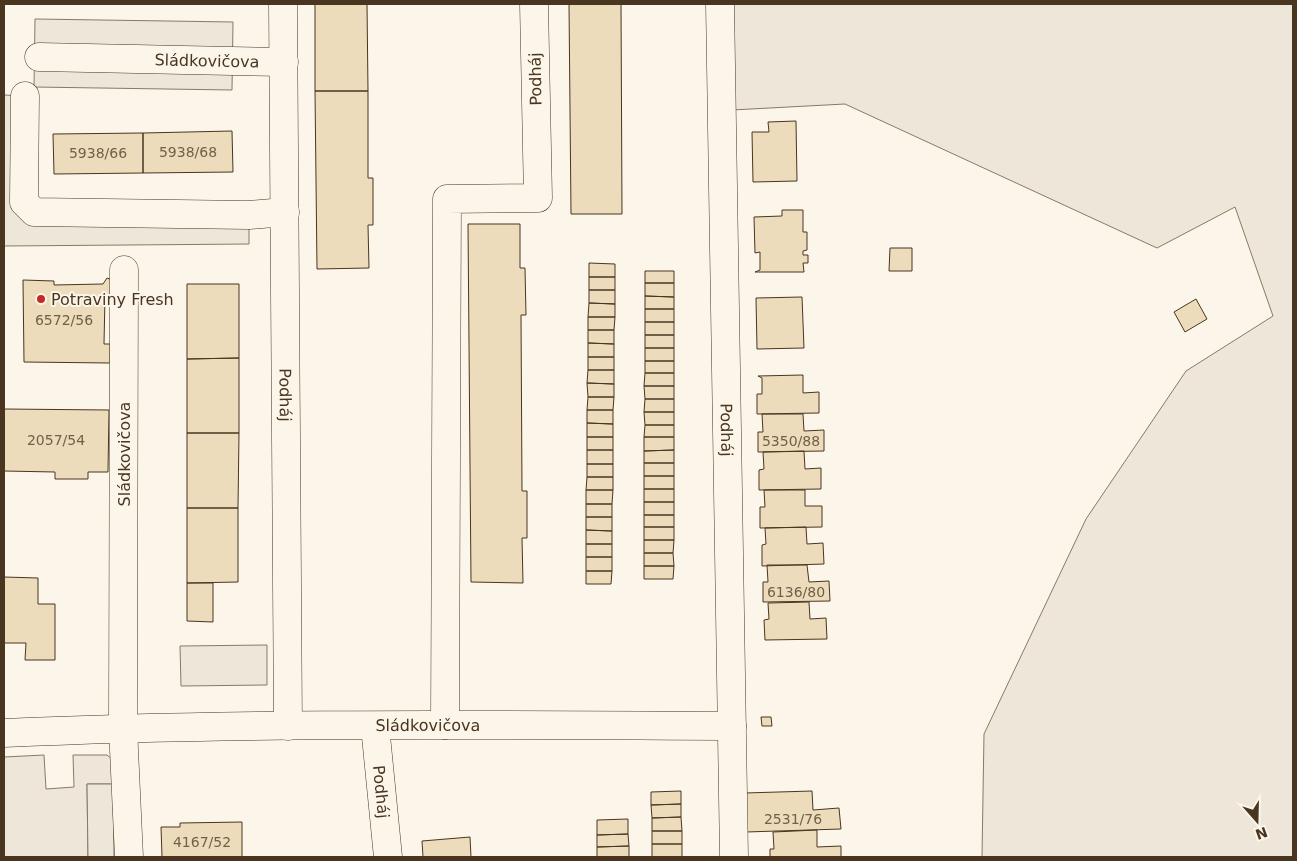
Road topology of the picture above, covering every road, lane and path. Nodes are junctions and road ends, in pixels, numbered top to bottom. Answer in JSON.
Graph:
{"nodes":[{"id":1,"x":283,"y":4,"type":"edge"},
{"id":2,"x":534,"y":4,"type":"edge"},
{"id":3,"x":720,"y":4,"type":"edge"},
{"id":4,"x":40,"y":57,"type":"dead end"},
{"id":5,"x":284,"y":62,"type":"junction"},
{"id":6,"x":25,"y":96,"type":"dead end"},
{"id":7,"x":285,"y":212,"type":"junction"},
{"id":8,"x":124,"y":270,"type":"dead end"},
{"id":9,"x":445,"y":725,"type":"junction"},
{"id":10,"x":288,"y":726,"type":"junction"},
{"id":11,"x":375,"y":726,"type":"junction"},
{"id":12,"x":732,"y":726,"type":"junction"},
{"id":13,"x":123,"y":728,"type":"junction"},
{"id":14,"x":4,"y":733,"type":"edge"},
{"id":15,"x":130,"y":857,"type":"edge"},
{"id":16,"x":388,"y":857,"type":"edge"},
{"id":17,"x":734,"y":857,"type":"edge"}],
"edges":[{"from":1,"to":5,"type":"street","name":"Podháj"},
{"from":2,"to":9,"type":"street","name":"Podháj"},
{"from":3,"to":12,"type":"street","name":"Podháj"},
{"from":4,"to":5,"type":"street","name":"Sládkovičova"},
{"from":5,"to":7,"type":"street","name":"Podháj"},
{"from":6,"to":7,"type":"street"},
{"from":7,"to":10,"type":"street","name":"Podháj"},
{"from":8,"to":13,"type":"street","name":"Sládkovičova"},
{"from":9,"to":11,"type":"street","name":"Sládkovičova"},
{"from":9,"to":12,"type":"street","name":"Sládkovičova"},
{"from":10,"to":11,"type":"street","name":"Sládkovičova"},
{"from":10,"to":13,"type":"street","name":"Sládkovičova"},
{"from":11,"to":16,"type":"street","name":"Podháj"},
{"from":12,"to":17,"type":"street","name":"Podháj"},
{"from":13,"to":14,"type":"street","name":"Sládkovičova"},
{"from":13,"to":15,"type":"street","name":"Sládkovičova"}]}
